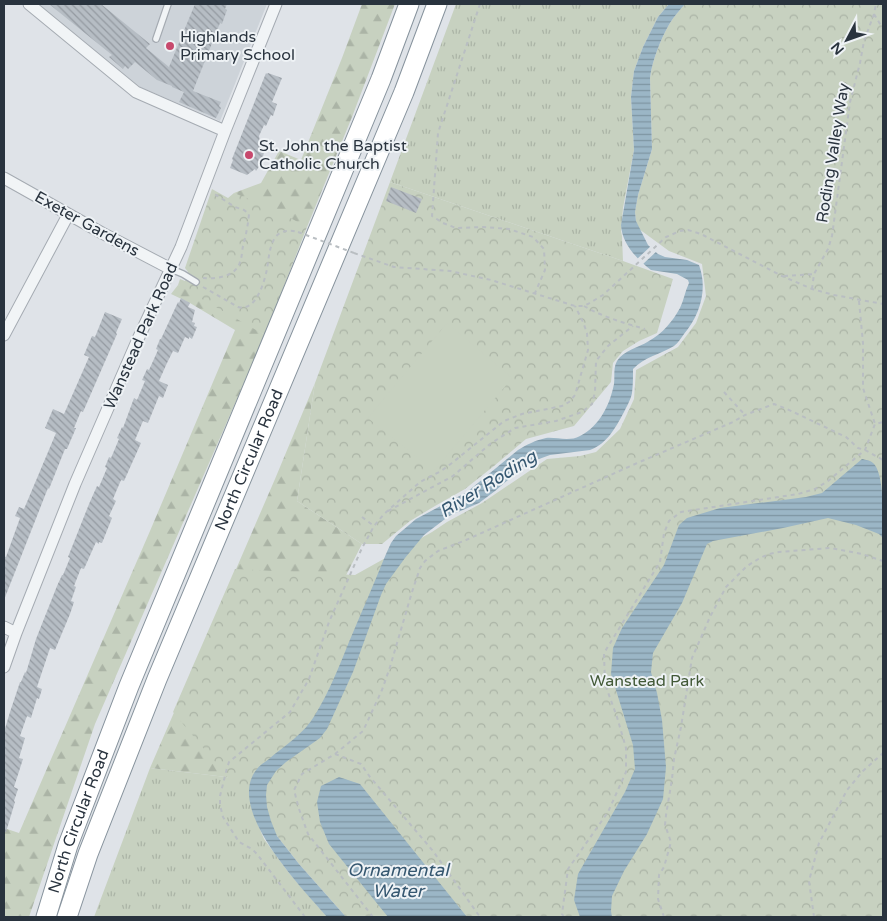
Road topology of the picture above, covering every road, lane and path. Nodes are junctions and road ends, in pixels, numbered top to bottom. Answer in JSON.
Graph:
{"nodes":[{"id":1,"x":29,"y":4,"type":"edge"},
{"id":2,"x":168,"y":4,"type":"edge"},
{"id":3,"x":276,"y":4,"type":"edge"},
{"id":4,"x":409,"y":4,"type":"edge"},
{"id":5,"x":437,"y":4,"type":"edge"},
{"id":6,"x":480,"y":4,"type":"edge"},
{"id":7,"x":876,"y":4,"type":"edge"},
{"id":8,"x":874,"y":14,"type":"junction"},
{"id":9,"x":883,"y":29,"type":"edge"},
{"id":10,"x":156,"y":39,"type":"dead end"},
{"id":11,"x":225,"y":131,"type":"junction"},
{"id":12,"x":4,"y":178,"type":"edge"},
{"id":13,"x":203,"y":188,"type":"junction"},
{"id":14,"x":68,"y":215,"type":"junction"},
{"id":15,"x":171,"y":269,"type":"junction"},
{"id":16,"x":814,"y":274,"type":"junction"},
{"id":17,"x":782,"y":276,"type":"junction"},
{"id":18,"x":212,"y":279,"type":"dead end"},
{"id":19,"x":196,"y":282,"type":"joint"},
{"id":20,"x":812,"y":289,"type":"junction"},
{"id":21,"x":535,"y":293,"type":"junction"},
{"id":22,"x":859,"y":300,"type":"junction"},
{"id":23,"x":883,"y":304,"type":"edge"},
{"id":24,"x":575,"y":306,"type":"junction"},
{"id":25,"x":583,"y":306,"type":"junction"},
{"id":26,"x":633,"y":326,"type":"junction"},
{"id":27,"x":645,"y":329,"type":"dead end"},
{"id":28,"x":5,"y":331,"type":"edge"},
{"id":29,"x":724,"y":392,"type":"dead end"},
{"id":30,"x":745,"y":415,"type":"junction"},
{"id":31,"x":883,"y":422,"type":"edge"},
{"id":32,"x":875,"y":424,"type":"junction"},
{"id":33,"x":865,"y":450,"type":"junction"},
{"id":34,"x":883,"y":460,"type":"edge"},
{"id":35,"x":384,"y":514,"type":"junction"},
{"id":36,"x":362,"y":517,"type":"dead end"},
{"id":37,"x":374,"y":526,"type":"junction"},
{"id":38,"x":883,"y":561,"type":"edge"},
{"id":39,"x":4,"y":627,"type":"edge"},
{"id":40,"x":16,"y":633,"type":"junction"},
{"id":41,"x":4,"y":667,"type":"edge"},
{"id":42,"x":883,"y":753,"type":"edge"},
{"id":43,"x":335,"y":754,"type":"junction"},
{"id":44,"x":46,"y":917,"type":"edge"},
{"id":45,"x":67,"y":917,"type":"edge"},
{"id":46,"x":305,"y":917,"type":"edge"},
{"id":47,"x":373,"y":917,"type":"edge"},
{"id":48,"x":480,"y":917,"type":"edge"},
{"id":49,"x":564,"y":917,"type":"edge"},
{"id":50,"x":664,"y":917,"type":"edge"},
{"id":51,"x":814,"y":917,"type":"edge"}],
"edges":[{"from":1,"to":11,"type":"street"},
{"from":2,"to":10,"type":"lane"},
{"from":3,"to":11,"type":"street","name":"Wanstead Park Road"},
{"from":4,"to":44,"type":"highway","name":"North Circular Road"},
{"from":5,"to":45,"type":"highway","name":"North Circular Road"},
{"from":6,"to":21,"type":"path"},
{"from":7,"to":8,"type":"path","name":"Roding Valley Way"},
{"from":8,"to":9,"type":"path"},
{"from":8,"to":16,"type":"path","name":"Roding Valley Way"},
{"from":11,"to":13,"type":"street","name":"Wanstead Park Road"},
{"from":12,"to":14,"type":"street","name":"Exeter Gardens"},
{"from":13,"to":15,"type":"street","name":"Wanstead Park Road"},
{"from":13,"to":18,"type":"path"},
{"from":14,"to":15,"type":"street","name":"Exeter Gardens"},
{"from":14,"to":28,"type":"street"},
{"from":15,"to":19,"type":"lane"},
{"from":15,"to":40,"type":"street","name":"Wanstead Park Road"},
{"from":16,"to":17,"type":"path"},
{"from":16,"to":20,"type":"path","name":"Roding Valley Way"},
{"from":17,"to":20,"type":"path"},
{"from":17,"to":25,"type":"path"},
{"from":19,"to":21,"type":"path","bridge":true},
{"from":20,"to":22,"type":"path"},
{"from":21,"to":24,"type":"path"},
{"from":22,"to":23,"type":"path"},
{"from":22,"to":32,"type":"path"},
{"from":24,"to":25,"type":"path"},
{"from":24,"to":35,"type":"path"},
{"from":25,"to":26,"type":"path"},
{"from":26,"to":27,"type":"path"},
{"from":26,"to":35,"type":"path"},
{"from":29,"to":30,"type":"path"},
{"from":30,"to":33,"type":"path"},
{"from":30,"to":43,"type":"path"},
{"from":31,"to":32,"type":"path"},
{"from":32,"to":33,"type":"path"},
{"from":33,"to":34,"type":"path"},
{"from":33,"to":49,"type":"path"},
{"from":35,"to":37,"type":"path"},
{"from":36,"to":37,"type":"path"},
{"from":37,"to":46,"type":"path"},
{"from":38,"to":50,"type":"path"},
{"from":39,"to":40,"type":"street"},
{"from":40,"to":41,"type":"street","name":"Wanstead Park Road"},
{"from":42,"to":51,"type":"path"},
{"from":43,"to":47,"type":"path"},
{"from":43,"to":48,"type":"path"}]}
